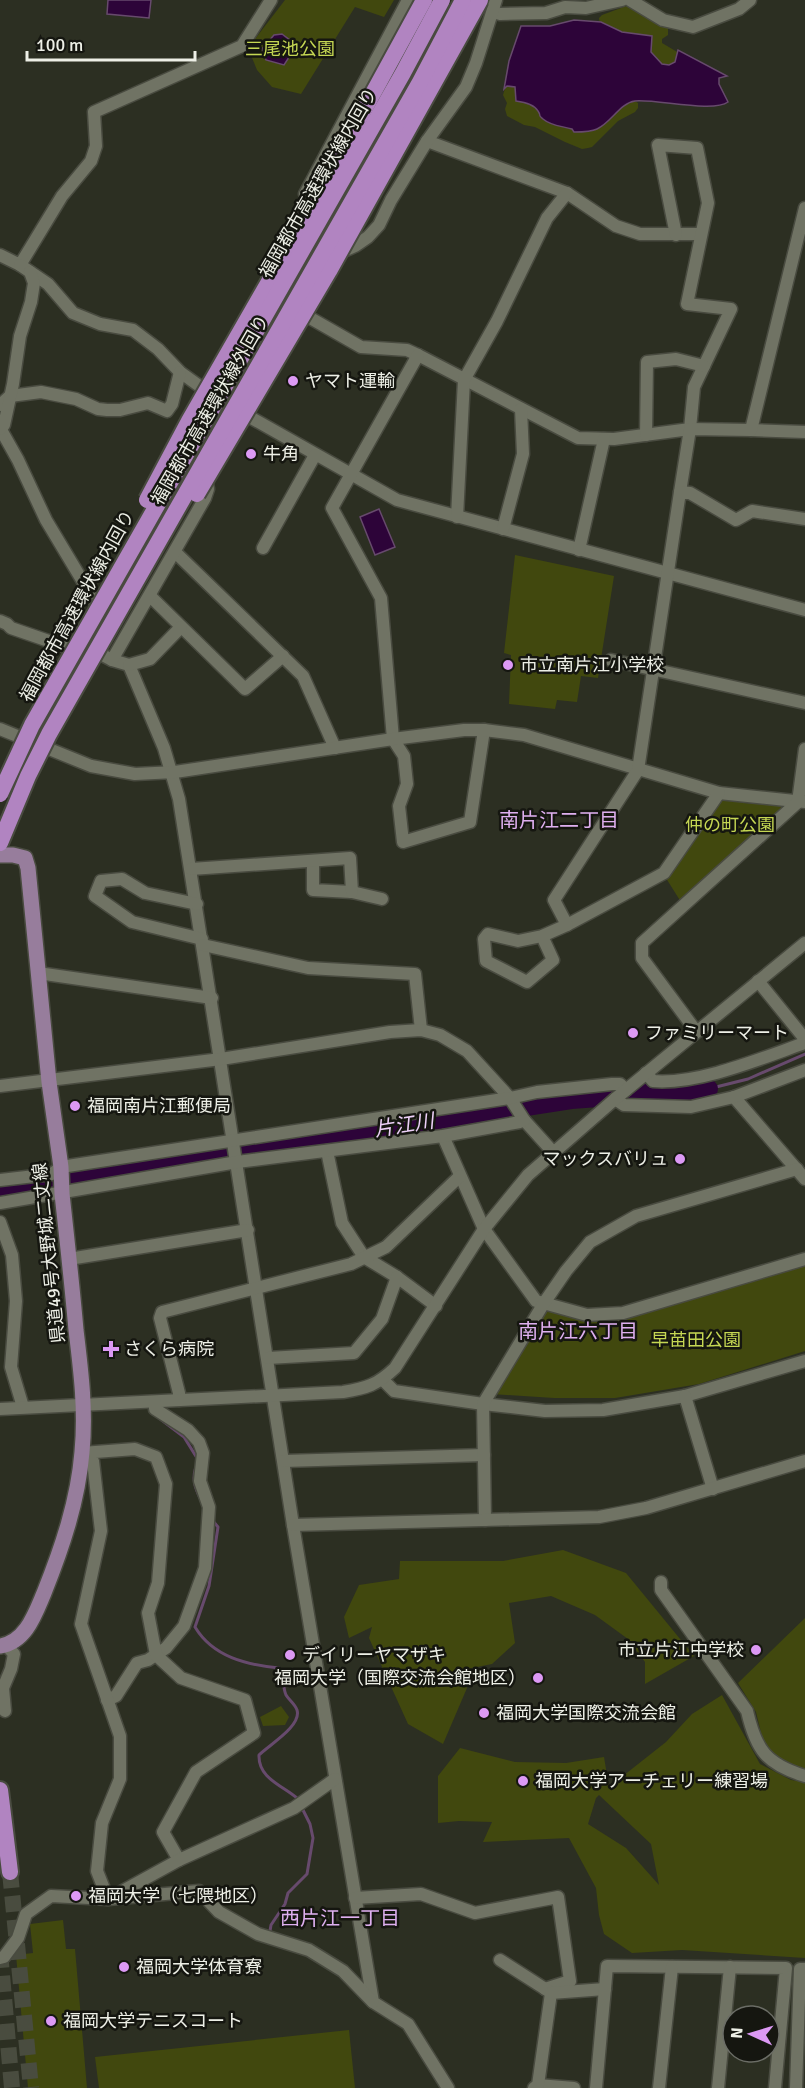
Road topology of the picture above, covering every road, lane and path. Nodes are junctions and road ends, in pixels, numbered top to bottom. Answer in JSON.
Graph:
{"nodes":[{"id":1,"x":271,"y":0,"type":"edge"},
{"id":2,"x":408,"y":0,"type":"edge"},
{"id":3,"x":424,"y":0,"type":"edge"},
{"id":4,"x":441,"y":0,"type":"edge"},
{"id":5,"x":464,"y":0,"type":"edge"},
{"id":6,"x":480,"y":0,"type":"edge"},
{"id":7,"x":622,"y":0,"type":"edge"},
{"id":8,"x":630,"y":0,"type":"edge"},
{"id":9,"x":750,"y":0,"type":"edge"},
{"id":10,"x":495,"y":6,"type":"edge"},
{"id":11,"x":427,"y":141,"type":"junction"},
{"id":12,"x":567,"y":193,"type":"junction"},
{"id":13,"x":805,"y":208,"type":"edge"},
{"id":14,"x":316,"y":225,"type":"junction"},
{"id":15,"x":700,"y":234,"type":"junction"},
{"id":16,"x":676,"y":235,"type":"junction"},
{"id":17,"x":326,"y":252,"type":"junction"},
{"id":18,"x":0,"y":255,"type":"edge"},
{"id":19,"x":25,"y":268,"type":"junction"},
{"id":20,"x":294,"y":309,"type":"junction"},
{"id":21,"x":418,"y":355,"type":"junction"},
{"id":22,"x":704,"y":366,"type":"junction"},
{"id":23,"x":180,"y":372,"type":"junction"},
{"id":24,"x":464,"y":380,"type":"junction"},
{"id":25,"x":10,"y":396,"type":"junction"},
{"id":26,"x":216,"y":398,"type":"junction"},
{"id":27,"x":0,"y":405,"type":"edge"},
{"id":28,"x":233,"y":408,"type":"junction"},
{"id":29,"x":521,"y":409,"type":"junction"},
{"id":30,"x":690,"y":429,"type":"junction"},
{"id":31,"x":751,"y":430,"type":"junction"},
{"id":32,"x":805,"y":432,"type":"edge"},
{"id":33,"x":1,"y":433,"type":"edge"},
{"id":34,"x":646,"y":435,"type":"junction"},
{"id":35,"x":604,"y":439,"type":"junction"},
{"id":36,"x":315,"y":455,"type":"junction"},
{"id":37,"x":201,"y":461,"type":"junction"},
{"id":38,"x":350,"y":475,"type":"junction"},
{"id":39,"x":680,"y":492,"type":"junction"},
{"id":40,"x":457,"y":516,"type":"junction"},
{"id":41,"x":805,"y":519,"type":"edge"},
{"id":42,"x":503,"y":529,"type":"junction"},
{"id":43,"x":263,"y":548,"type":"dead end"},
{"id":44,"x":579,"y":550,"type":"junction"},
{"id":45,"x":175,"y":552,"type":"junction"},
{"id":46,"x":669,"y":575,"type":"junction"},
{"id":47,"x":150,"y":596,"type":"junction"},
{"id":48,"x":97,"y":605,"type":"junction"},
{"id":49,"x":805,"y":610,"type":"edge"},
{"id":50,"x":0,"y":621,"type":"edge"},
{"id":51,"x":181,"y":627,"type":"junction"},
{"id":52,"x":72,"y":649,"type":"junction"},
{"id":53,"x":93,"y":650,"type":"junction"},
{"id":54,"x":283,"y":656,"type":"junction"},
{"id":55,"x":112,"y":660,"type":"junction"},
{"id":56,"x":611,"y":660,"type":"dead end"},
{"id":57,"x":129,"y":665,"type":"junction"},
{"id":58,"x":653,"y":669,"type":"junction"},
{"id":59,"x":805,"y":703,"type":"edge"},
{"id":60,"x":0,"y":729,"type":"edge"},
{"id":61,"x":484,"y":730,"type":"junction"},
{"id":62,"x":27,"y":732,"type":"junction"},
{"id":63,"x":44,"y":739,"type":"junction"},
{"id":64,"x":393,"y":739,"type":"junction"},
{"id":65,"x":336,"y":748,"type":"junction"},
{"id":66,"x":805,"y":749,"type":"edge"},
{"id":67,"x":638,"y":770,"type":"junction"},
{"id":68,"x":171,"y":772,"type":"junction"},
{"id":69,"x":0,"y":785,"type":"edge"},
{"id":70,"x":719,"y":793,"type":"junction"},
{"id":71,"x":0,"y":794,"type":"edge"},
{"id":72,"x":802,"y":802,"type":"edge"},
{"id":73,"x":0,"y":844,"type":"edge"},
{"id":74,"x":0,"y":855,"type":"edge"},
{"id":75,"x":314,"y":861,"type":"junction"},
{"id":76,"x":191,"y":868,"type":"junction"},
{"id":77,"x":352,"y":892,"type":"junction"},
{"id":78,"x":382,"y":899,"type":"dead end"},
{"id":79,"x":197,"y":904,"type":"junction"},
{"id":80,"x":567,"y":925,"type":"junction"},
{"id":81,"x":542,"y":936,"type":"junction"},
{"id":82,"x":203,"y":942,"type":"junction"},
{"id":83,"x":805,"y":943,"type":"edge"},
{"id":84,"x":38,"y":973,"type":"junction"},
{"id":85,"x":758,"y":981,"type":"junction"},
{"id":86,"x":212,"y":998,"type":"junction"},
{"id":87,"x":421,"y":1030,"type":"junction"},
{"id":88,"x":696,"y":1031,"type":"junction"},
{"id":89,"x":805,"y":1039,"type":"edge"},
{"id":90,"x":805,"y":1043,"type":"edge"},
{"id":91,"x":221,"y":1059,"type":"junction"},
{"id":92,"x":805,"y":1070,"type":"edge"},
{"id":93,"x":646,"y":1073,"type":"junction"},
{"id":94,"x":49,"y":1082,"type":"junction"},
{"id":95,"x":0,"y":1086,"type":"edge"},
{"id":96,"x":626,"y":1090,"type":"junction"},
{"id":97,"x":734,"y":1097,"type":"junction"},
{"id":98,"x":510,"y":1098,"type":"junction"},
{"id":99,"x":615,"y":1099,"type":"junction"},
{"id":100,"x":524,"y":1120,"type":"junction"},
{"id":101,"x":443,"y":1136,"type":"junction"},
{"id":102,"x":234,"y":1142,"type":"junction"},
{"id":103,"x":327,"y":1151,"type":"junction"},
{"id":104,"x":553,"y":1152,"type":"junction"},
{"id":105,"x":237,"y":1161,"type":"junction"},
{"id":106,"x":60,"y":1169,"type":"junction"},
{"id":107,"x":801,"y":1174,"type":"edge"},
{"id":108,"x":460,"y":1176,"type":"junction"},
{"id":109,"x":0,"y":1180,"type":"edge"},
{"id":110,"x":62,"y":1191,"type":"junction"},
{"id":111,"x":0,"y":1203,"type":"edge"},
{"id":112,"x":0,"y":1222,"type":"edge"},
{"id":113,"x":484,"y":1229,"type":"junction"},
{"id":114,"x":248,"y":1230,"type":"junction"},
{"id":115,"x":364,"y":1257,"type":"junction"},
{"id":116,"x":69,"y":1259,"type":"junction"},
{"id":117,"x":805,"y":1259,"type":"edge"},
{"id":118,"x":397,"y":1277,"type":"junction"},
{"id":119,"x":256,"y":1289,"type":"junction"},
{"id":120,"x":544,"y":1303,"type":"junction"},
{"id":121,"x":436,"y":1306,"type":"junction"},
{"id":122,"x":267,"y":1358,"type":"junction"},
{"id":123,"x":805,"y":1361,"type":"edge"},
{"id":124,"x":382,"y":1380,"type":"junction"},
{"id":125,"x":273,"y":1396,"type":"junction"},
{"id":126,"x":686,"y":1396,"type":"junction"},
{"id":127,"x":179,"y":1400,"type":"junction"},
{"id":128,"x":155,"y":1402,"type":"junction"},
{"id":129,"x":483,"y":1404,"type":"junction"},
{"id":130,"x":84,"y":1405,"type":"junction"},
{"id":131,"x":23,"y":1407,"type":"junction"},
{"id":132,"x":0,"y":1408,"type":"edge"},
{"id":133,"x":82,"y":1454,"type":"junction"},
{"id":134,"x":484,"y":1455,"type":"junction"},
{"id":135,"x":284,"y":1461,"type":"junction"},
{"id":136,"x":805,"y":1461,"type":"edge"},
{"id":137,"x":713,"y":1489,"type":"junction"},
{"id":138,"x":485,"y":1520,"type":"junction"},
{"id":139,"x":293,"y":1525,"type":"junction"},
{"id":140,"x":661,"y":1582,"type":"dead end"},
{"id":141,"x":3,"y":1646,"type":"edge"},
{"id":142,"x":156,"y":1655,"type":"junction"},
{"id":143,"x":107,"y":1700,"type":"junction"},
{"id":144,"x":5,"y":1711,"type":"dead end"},
{"id":145,"x":805,"y":1776,"type":"edge"},
{"id":146,"x":335,"y":1779,"type":"junction"},
{"id":147,"x":0,"y":1790,"type":"edge"},
{"id":148,"x":179,"y":1860,"type":"junction"},
{"id":149,"x":10,"y":1872,"type":"tunnel mouth"},
{"id":150,"x":355,"y":1898,"type":"junction"},
{"id":151,"x":108,"y":1899,"type":"junction"},
{"id":152,"x":0,"y":1958,"type":"edge"},
{"id":153,"x":500,"y":1960,"type":"dead end"},
{"id":154,"x":672,"y":1966,"type":"junction"},
{"id":155,"x":730,"y":1967,"type":"junction"},
{"id":156,"x":805,"y":1969,"type":"edge"},
{"id":157,"x":605,"y":1989,"type":"junction"},
{"id":158,"x":548,"y":1991,"type":"junction"},
{"id":159,"x":373,"y":2002,"type":"junction"},
{"id":160,"x":536,"y":2086,"type":"edge"},
{"id":161,"x":448,"y":2088,"type":"edge"},
{"id":162,"x":574,"y":2088,"type":"edge"},
{"id":163,"x":596,"y":2088,"type":"edge"},
{"id":164,"x":659,"y":2088,"type":"edge"},
{"id":165,"x":718,"y":2088,"type":"edge"},
{"id":166,"x":775,"y":2088,"type":"edge"},
{"id":167,"x":796,"y":2088,"type":"edge"}],
"edges":[{"from":1,"to":19,"type":"street"},
{"from":2,"to":14,"type":"street"},
{"from":3,"to":62,"type":"highway","bridge":true},
{"from":4,"to":14,"type":"highway"},
{"from":4,"to":62,"type":"highway","name":"福岡都市高速環状線内回り","bridge":true},
{"from":5,"to":17,"type":"highway"},
{"from":5,"to":63,"type":"highway","name":"福岡都市高速環状線外回り","bridge":true},
{"from":6,"to":63,"type":"highway","bridge":true},
{"from":7,"to":10,"type":"street"},
{"from":8,"to":9,"type":"street"},
{"from":10,"to":11,"type":"street"},
{"from":11,"to":12,"type":"street"},
{"from":11,"to":17,"type":"street"},
{"from":12,"to":16,"type":"street"},
{"from":12,"to":24,"type":"street"},
{"from":13,"to":31,"type":"street"},
{"from":14,"to":26,"type":"highway"},
{"from":15,"to":16,"type":"street"},
{"from":15,"to":16,"type":"street"},
{"from":15,"to":22,"type":"street"},
{"from":17,"to":20,"type":"highway"},
{"from":18,"to":19,"type":"street"},
{"from":19,"to":23,"type":"street"},
{"from":19,"to":25,"type":"street"},
{"from":20,"to":21,"type":"street"},
{"from":20,"to":28,"type":"highway"},
{"from":21,"to":24,"type":"street"},
{"from":21,"to":38,"type":"street"},
{"from":22,"to":30,"type":"street"},
{"from":22,"to":34,"type":"street"},
{"from":23,"to":25,"type":"street"},
{"from":23,"to":26,"type":"street"},
{"from":24,"to":29,"type":"street"},
{"from":24,"to":40,"type":"street"},
{"from":25,"to":27,"type":"street"},
{"from":25,"to":33,"type":"street"},
{"from":26,"to":28,"type":"street"},
{"from":26,"to":48,"type":"highway"},
{"from":28,"to":36,"type":"street"},
{"from":28,"to":37,"type":"highway"},
{"from":29,"to":35,"type":"street"},
{"from":29,"to":42,"type":"street"},
{"from":30,"to":31,"type":"street"},
{"from":30,"to":34,"type":"street"},
{"from":30,"to":39,"type":"street"},
{"from":31,"to":32,"type":"street"},
{"from":33,"to":48,"type":"street"},
{"from":34,"to":35,"type":"street"},
{"from":35,"to":44,"type":"street"},
{"from":36,"to":38,"type":"street"},
{"from":36,"to":43,"type":"street"},
{"from":37,"to":45,"type":"street"},
{"from":37,"to":53,"type":"highway"},
{"from":38,"to":40,"type":"street"},
{"from":38,"to":64,"type":"street"},
{"from":39,"to":41,"type":"street"},
{"from":39,"to":46,"type":"street"},
{"from":40,"to":42,"type":"street"},
{"from":42,"to":44,"type":"street"},
{"from":44,"to":46,"type":"street"},
{"from":45,"to":47,"type":"street"},
{"from":45,"to":54,"type":"street"},
{"from":46,"to":49,"type":"street"},
{"from":46,"to":58,"type":"street"},
{"from":47,"to":51,"type":"street"},
{"from":47,"to":55,"type":"street"},
{"from":48,"to":52,"type":"highway"},
{"from":48,"to":53,"type":"street"},
{"from":50,"to":52,"type":"street"},
{"from":51,"to":54,"type":"street"},
{"from":51,"to":57,"type":"street"},
{"from":52,"to":62,"type":"highway"},
{"from":53,"to":55,"type":"street"},
{"from":53,"to":63,"type":"highway"},
{"from":54,"to":65,"type":"street"},
{"from":55,"to":57,"type":"street"},
{"from":56,"to":58,"type":"street"},
{"from":57,"to":68,"type":"street"},
{"from":58,"to":59,"type":"street"},
{"from":58,"to":67,"type":"street"},
{"from":60,"to":62,"type":"street"},
{"from":61,"to":64,"type":"street"},
{"from":61,"to":64,"type":"street"},
{"from":61,"to":67,"type":"street"},
{"from":62,"to":63,"type":"street"},
{"from":62,"to":69,"type":"highway"},
{"from":62,"to":71,"type":"highway","name":"福岡都市高速環状線内回り","bridge":true},
{"from":63,"to":68,"type":"street"},
{"from":63,"to":73,"type":"highway","name":"福岡都市高速環状線外回り","bridge":true},
{"from":64,"to":65,"type":"street"},
{"from":65,"to":68,"type":"street"},
{"from":66,"to":72,"type":"street"},
{"from":67,"to":70,"type":"street"},
{"from":67,"to":80,"type":"street"},
{"from":68,"to":76,"type":"street"},
{"from":70,"to":72,"type":"street"},
{"from":70,"to":80,"type":"street"},
{"from":72,"to":88,"type":"street"},
{"from":74,"to":84,"type":"main road","name":"県道49号大野城二丈線"},
{"from":75,"to":76,"type":"street"},
{"from":75,"to":77,"type":"street"},
{"from":75,"to":77,"type":"street"},
{"from":76,"to":79,"type":"street"},
{"from":77,"to":78,"type":"street"},
{"from":79,"to":82,"type":"street"},
{"from":79,"to":82,"type":"street"},
{"from":80,"to":81,"type":"street"},
{"from":81,"to":81,"type":"street"},
{"from":82,"to":86,"type":"street"},
{"from":82,"to":87,"type":"street"},
{"from":83,"to":85,"type":"street"},
{"from":84,"to":86,"type":"street"},
{"from":84,"to":94,"type":"main road","name":"県道49号大野城二丈線"},
{"from":85,"to":88,"type":"street"},
{"from":85,"to":89,"type":"street"},
{"from":86,"to":91,"type":"street"},
{"from":87,"to":91,"type":"street"},
{"from":87,"to":98,"type":"street"},
{"from":88,"to":93,"type":"street"},
{"from":90,"to":93,"type":"street"},
{"from":91,"to":94,"type":"street"},
{"from":91,"to":102,"type":"street"},
{"from":92,"to":97,"type":"street"},
{"from":93,"to":96,"type":"street"},
{"from":94,"to":95,"type":"street"},
{"from":94,"to":106,"type":"main road","name":"県道49号大野城二丈線"},
{"from":96,"to":98,"type":"street"},
{"from":96,"to":99,"type":"street"},
{"from":97,"to":99,"type":"street"},
{"from":97,"to":107,"type":"street"},
{"from":98,"to":100,"type":"street"},
{"from":98,"to":102,"type":"street"},
{"from":99,"to":104,"type":"street"},
{"from":100,"to":101,"type":"street"},
{"from":100,"to":104,"type":"street"},
{"from":101,"to":103,"type":"street"},
{"from":101,"to":108,"type":"street"},
{"from":102,"to":105,"type":"street"},
{"from":102,"to":106,"type":"street"},
{"from":103,"to":105,"type":"street"},
{"from":103,"to":115,"type":"street"},
{"from":104,"to":113,"type":"street"},
{"from":105,"to":110,"type":"street"},
{"from":105,"to":114,"type":"street"},
{"from":106,"to":109,"type":"street"},
{"from":106,"to":110,"type":"main road","name":"県道49号大野城二丈線"},
{"from":107,"to":120,"type":"street"},
{"from":108,"to":113,"type":"street"},
{"from":108,"to":115,"type":"street"},
{"from":110,"to":111,"type":"street"},
{"from":110,"to":116,"type":"main road","name":"県道49号大野城二丈線"},
{"from":112,"to":131,"type":"street"},
{"from":113,"to":120,"type":"street"},
{"from":113,"to":121,"type":"street"},
{"from":114,"to":116,"type":"street"},
{"from":114,"to":119,"type":"street"},
{"from":115,"to":118,"type":"street"},
{"from":115,"to":119,"type":"street"},
{"from":116,"to":130,"type":"main road","name":"県道49号大野城二丈線"},
{"from":117,"to":120,"type":"street"},
{"from":118,"to":121,"type":"street"},
{"from":118,"to":122,"type":"street"},
{"from":119,"to":122,"type":"street"},
{"from":119,"to":127,"type":"street"},
{"from":120,"to":129,"type":"street"},
{"from":121,"to":124,"type":"street"},
{"from":122,"to":125,"type":"street"},
{"from":123,"to":126,"type":"street"},
{"from":124,"to":125,"type":"street"},
{"from":124,"to":129,"type":"street"},
{"from":125,"to":127,"type":"street"},
{"from":125,"to":135,"type":"street"},
{"from":126,"to":129,"type":"street"},
{"from":126,"to":137,"type":"street"},
{"from":127,"to":128,"type":"street"},
{"from":128,"to":130,"type":"street"},
{"from":128,"to":142,"type":"street"},
{"from":129,"to":134,"type":"street"},
{"from":130,"to":131,"type":"street"},
{"from":130,"to":133,"type":"main road","name":"県道49号大野城二丈線"},
{"from":131,"to":132,"type":"street"},
{"from":133,"to":141,"type":"main road","name":"県道49号大野城二丈線"},
{"from":133,"to":142,"type":"street"},
{"from":133,"to":143,"type":"street"},
{"from":134,"to":135,"type":"street"},
{"from":134,"to":138,"type":"street"},
{"from":135,"to":139,"type":"street"},
{"from":136,"to":137,"type":"street"},
{"from":137,"to":138,"type":"street"},
{"from":138,"to":139,"type":"street"},
{"from":139,"to":146,"type":"street"},
{"from":140,"to":145,"type":"street"},
{"from":141,"to":144,"type":"street"},
{"from":142,"to":143,"type":"street"},
{"from":142,"to":148,"type":"street"},
{"from":143,"to":151,"type":"street"},
{"from":146,"to":148,"type":"street"},
{"from":146,"to":150,"type":"street"},
{"from":147,"to":149,"type":"highway"},
{"from":148,"to":151,"type":"street"},
{"from":150,"to":158,"type":"street"},
{"from":150,"to":159,"type":"street"},
{"from":151,"to":152,"type":"street"},
{"from":151,"to":159,"type":"street"},
{"from":153,"to":158,"type":"street"},
{"from":154,"to":155,"type":"street"},
{"from":154,"to":157,"type":"street"},
{"from":154,"to":164,"type":"street"},
{"from":155,"to":165,"type":"street"},
{"from":155,"to":166,"type":"street"},
{"from":156,"to":167,"type":"street"},
{"from":157,"to":158,"type":"street"},
{"from":157,"to":163,"type":"street"},
{"from":158,"to":160,"type":"street"},
{"from":159,"to":161,"type":"street"},
{"from":160,"to":162,"type":"street"}]}
